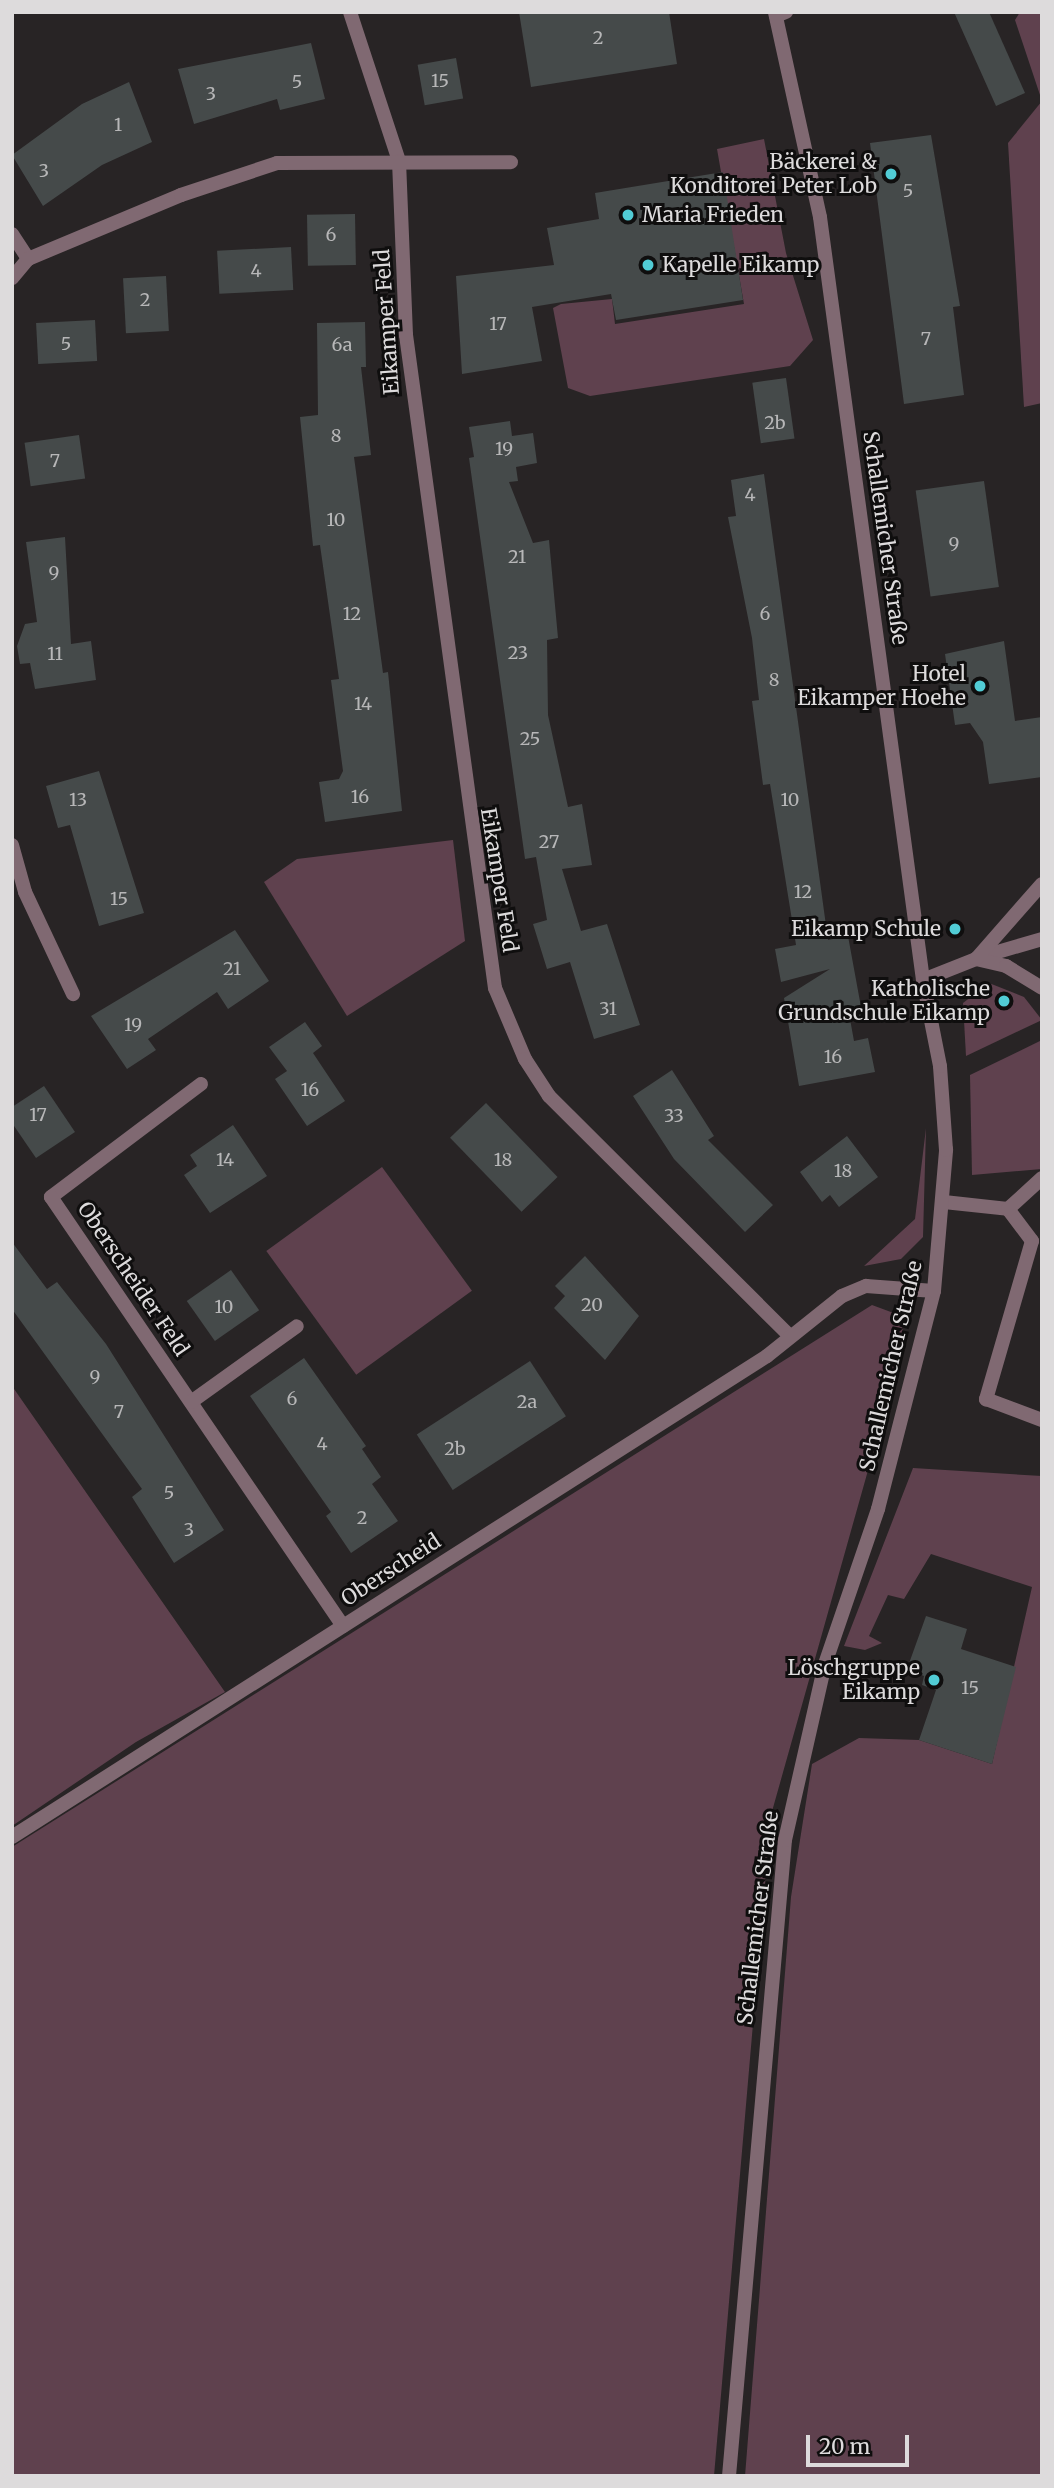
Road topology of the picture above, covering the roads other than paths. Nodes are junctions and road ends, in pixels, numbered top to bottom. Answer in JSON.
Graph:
{"nodes":[{"id":1,"x":350,"y":12,"type":"edge"},
{"id":2,"x":779,"y":14,"type":"edge"},
{"id":3,"x":400,"y":162,"type":"junction"},
{"id":4,"x":511,"y":162,"type":"dead end"},
{"id":5,"x":12,"y":234,"type":"edge"},
{"id":6,"x":28,"y":260,"type":"junction"},
{"id":7,"x":12,"y":278,"type":"edge"},
{"id":8,"x":12,"y":845,"type":"edge"},
{"id":9,"x":1042,"y":884,"type":"edge"},
{"id":10,"x":1042,"y":939,"type":"edge"},
{"id":11,"x":976,"y":959,"type":"junction"},
{"id":12,"x":923,"y":980,"type":"junction"},
{"id":13,"x":1042,"y":988,"type":"edge"},
{"id":14,"x":73,"y":994,"type":"dead end"},
{"id":15,"x":201,"y":1084,"type":"dead end"},
{"id":16,"x":1042,"y":1178,"type":"edge"},
{"id":17,"x":944,"y":1202,"type":"junction"},
{"id":18,"x":1008,"y":1209,"type":"junction"},
{"id":19,"x":934,"y":1290,"type":"junction"},
{"id":20,"x":297,"y":1326,"type":"dead end"},
{"id":21,"x":788,"y":1334,"type":"junction"},
{"id":22,"x":191,"y":1402,"type":"junction"},
{"id":23,"x":1042,"y":1420,"type":"edge"},
{"id":24,"x":344,"y":1626,"type":"junction"},
{"id":25,"x":12,"y":1837,"type":"edge"},
{"id":26,"x":729,"y":2476,"type":"edge"}],
"edges":[{"from":1,"to":3,"type":"street","name":"Eikamper Feld"},
{"from":2,"to":12,"type":"street","name":"Schallemicher Straße"},
{"from":3,"to":4,"type":"street"},
{"from":3,"to":6,"type":"street"},
{"from":3,"to":21,"type":"street","name":"Eikamper Feld"},
{"from":5,"to":6,"type":"street"},
{"from":6,"to":7,"type":"street"},
{"from":8,"to":14,"type":"street"},
{"from":9,"to":11,"type":"street"},
{"from":10,"to":11,"type":"street"},
{"from":11,"to":12,"type":"street"},
{"from":11,"to":13,"type":"street"},
{"from":12,"to":17,"type":"street","name":"Schallemicher Straße"},
{"from":15,"to":22,"type":"street","name":"Oberscheider Feld"},
{"from":16,"to":18,"type":"street"},
{"from":17,"to":18,"type":"street"},
{"from":17,"to":19,"type":"street","name":"Schallemicher Straße"},
{"from":18,"to":23,"type":"street"},
{"from":19,"to":21,"type":"street"},
{"from":19,"to":26,"type":"street","name":"Schallemicher Straße"},
{"from":20,"to":22,"type":"street"},
{"from":21,"to":24,"type":"street","name":"Oberscheid"},
{"from":22,"to":24,"type":"street","name":"Oberscheider Feld"},
{"from":24,"to":25,"type":"street","name":"Oberscheid"}]}
